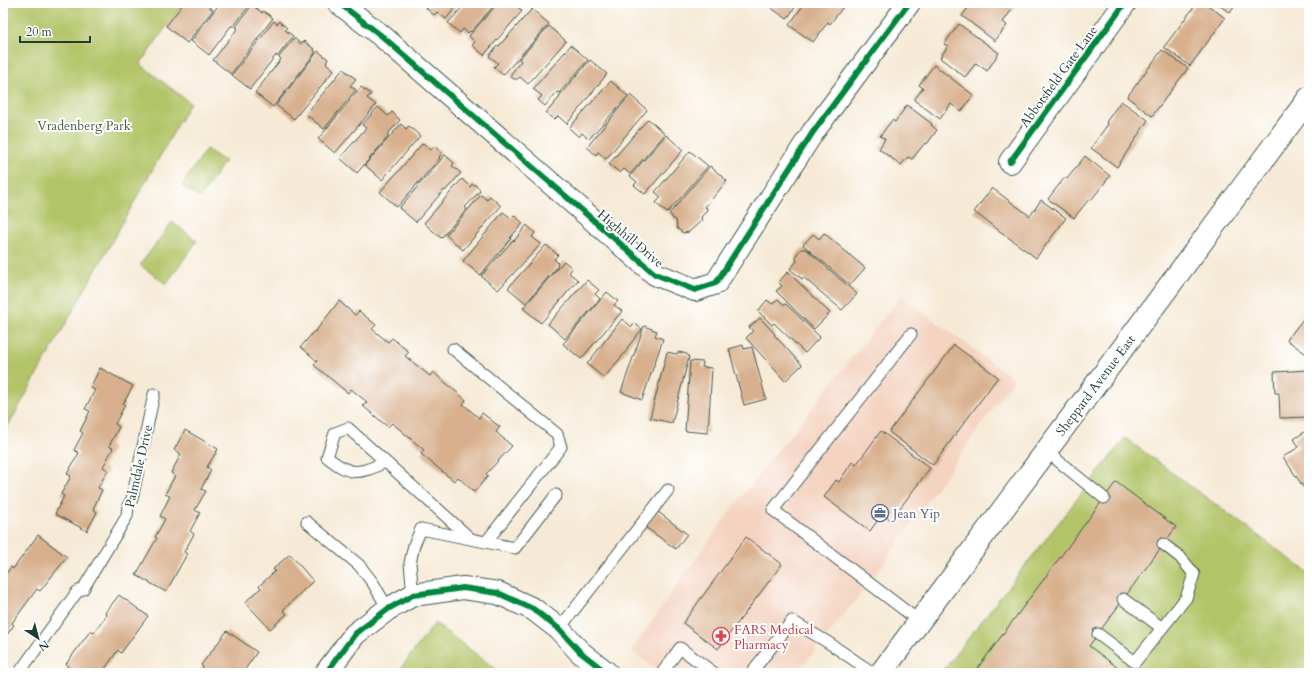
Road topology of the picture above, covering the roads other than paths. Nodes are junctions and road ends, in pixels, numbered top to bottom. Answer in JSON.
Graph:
{"nodes":[{"id":1,"x":339,"y":3,"type":"edge"},
{"id":2,"x":909,"y":3,"type":"edge"},
{"id":3,"x":1124,"y":3,"type":"edge"},
{"id":4,"x":1309,"y":98,"type":"edge"},
{"id":5,"x":1010,"y":162,"type":"dead end"},
{"id":6,"x":911,"y":334,"type":"dead end"},
{"id":7,"x":453,"y":349,"type":"dead end"},
{"id":8,"x":154,"y":394,"type":"dead end"},
{"id":9,"x":1046,"y":451,"type":"junction"},
{"id":10,"x":385,"y":462,"type":"junction"},
{"id":11,"x":668,"y":490,"type":"dead end"},
{"id":12,"x":556,"y":495,"type":"dead end"},
{"id":13,"x":1104,"y":498,"type":"dead end"},
{"id":14,"x":307,"y":522,"type":"dead end"},
{"id":15,"x":471,"y":539,"type":"junction"},
{"id":16,"x":486,"y":542,"type":"junction"},
{"id":17,"x":1163,"y":544,"type":"dead end"},
{"id":18,"x":413,"y":595,"type":"junction"},
{"id":19,"x":1123,"y":599,"type":"dead end"},
{"id":20,"x":388,"y":609,"type":"junction"},
{"id":21,"x":919,"y":621,"type":"junction"},
{"id":22,"x":1162,"y":628,"type":"junction"},
{"id":23,"x":559,"y":629,"type":"junction"},
{"id":24,"x":1098,"y":634,"type":"dead end"},
{"id":25,"x":19,"y":673,"type":"edge"},
{"id":26,"x":326,"y":673,"type":"edge"},
{"id":27,"x":606,"y":673,"type":"edge"},
{"id":28,"x":662,"y":673,"type":"edge"},
{"id":29,"x":714,"y":673,"type":"edge"},
{"id":30,"x":751,"y":673,"type":"edge"},
{"id":31,"x":873,"y":673,"type":"edge"},
{"id":32,"x":881,"y":673,"type":"edge"}],
"edges":[{"from":1,"to":2,"type":"street","name":"Highhill Drive"},
{"from":3,"to":5,"type":"street","name":"Abbotsfield Gate Lane"},
{"from":4,"to":9,"type":"street","name":"Sheppard Avenue East"},
{"from":6,"to":21,"type":"lane"},
{"from":7,"to":16,"type":"lane"},
{"from":8,"to":25,"type":"lane","name":"Palmdale Drive"},
{"from":9,"to":13,"type":"lane"},
{"from":9,"to":21,"type":"street","name":"Sheppard Avenue East"},
{"from":10,"to":10,"type":"lane"},
{"from":10,"to":15,"type":"lane"},
{"from":11,"to":23,"type":"lane"},
{"from":12,"to":16,"type":"lane"},
{"from":14,"to":20,"type":"lane"},
{"from":15,"to":16,"type":"lane"},
{"from":15,"to":18,"type":"lane"},
{"from":17,"to":22,"type":"lane"},
{"from":18,"to":20,"type":"street"},
{"from":18,"to":23,"type":"street"},
{"from":19,"to":22,"type":"lane"},
{"from":20,"to":26,"type":"street"},
{"from":21,"to":32,"type":"street","name":"Sheppard Avenue East"},
{"from":22,"to":24,"type":"lane"},
{"from":23,"to":27,"type":"street"},
{"from":28,"to":29,"type":"lane"},
{"from":30,"to":31,"type":"lane"}]}
